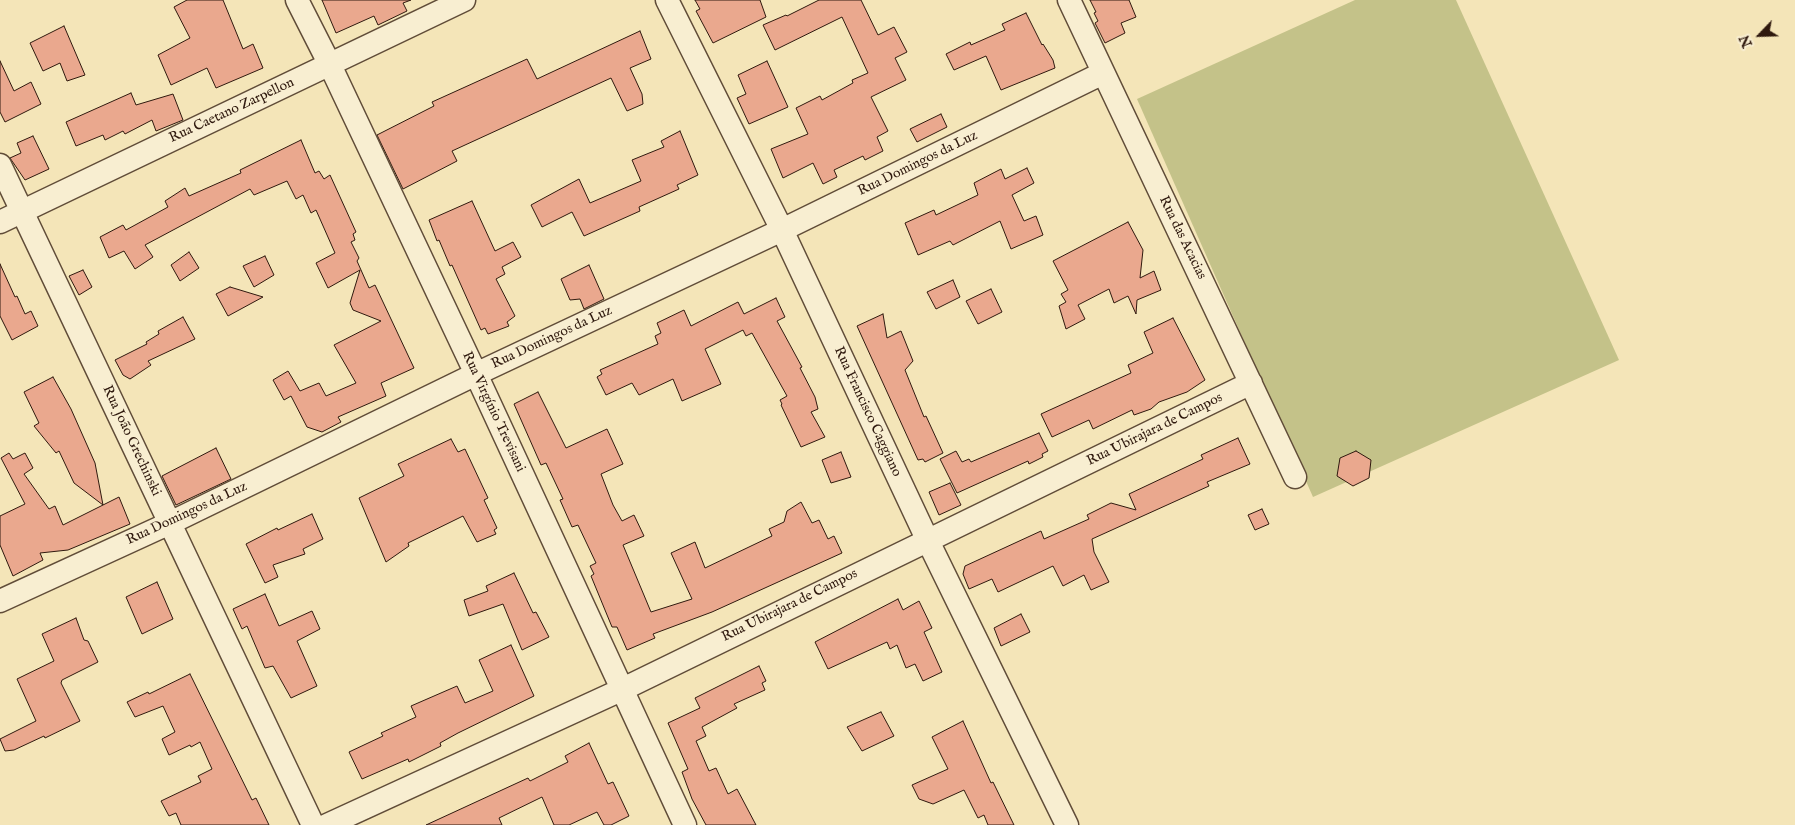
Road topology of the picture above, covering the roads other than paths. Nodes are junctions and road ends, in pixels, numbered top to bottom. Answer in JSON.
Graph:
{"nodes":[{"id":1,"x":297,"y":0,"type":"edge"},
{"id":2,"x":464,"y":0,"type":"edge"},
{"id":3,"x":667,"y":0,"type":"edge"},
{"id":4,"x":1069,"y":0,"type":"edge"},
{"id":5,"x":330,"y":65,"type":"junction"},
{"id":6,"x":1103,"y":73,"type":"junction"},
{"id":7,"x":0,"y":165,"type":"edge"},
{"id":8,"x":22,"y":211,"type":"junction"},
{"id":9,"x":0,"y":222,"type":"edge"},
{"id":10,"x":782,"y":230,"type":"junction"},
{"id":11,"x":476,"y":374,"type":"junction"},
{"id":12,"x":1251,"y":383,"type":"junction"},
{"id":13,"x":1295,"y":477,"type":"dead end"},
{"id":14,"x":170,"y":523,"type":"junction"},
{"id":15,"x":927,"y":539,"type":"junction"},
{"id":16,"x":0,"y":601,"type":"edge"},
{"id":17,"x":621,"y":690,"type":"junction"},
{"id":18,"x":313,"y":825,"type":"edge"},
{"id":19,"x":327,"y":825,"type":"edge"},
{"id":20,"x":685,"y":825,"type":"edge"},
{"id":21,"x":1067,"y":825,"type":"edge"}],
"edges":[{"from":1,"to":5,"type":"street","name":"Rua Virgínio Trevisani"},
{"from":2,"to":5,"type":"street","name":"Rua Caetano Zarpellon"},
{"from":3,"to":10,"type":"street","name":"Rua Francisco Caggiano"},
{"from":4,"to":6,"type":"street","name":"Rua das Acacias"},
{"from":5,"to":8,"type":"street","name":"Rua Caetano Zarpellon"},
{"from":5,"to":11,"type":"street","name":"Rua Virgínio Trevisani"},
{"from":6,"to":10,"type":"street","name":"Rua Domingos da Luz"},
{"from":6,"to":12,"type":"street","name":"Rua das Acacias"},
{"from":7,"to":8,"type":"street","name":"Rua João Grechinski"},
{"from":8,"to":9,"type":"street","name":"Rua Caetano Zarpellon"},
{"from":8,"to":14,"type":"street","name":"Rua João Grechinski"},
{"from":10,"to":11,"type":"street","name":"Rua Domingos da Luz"},
{"from":10,"to":15,"type":"street","name":"Rua Francisco Caggiano"},
{"from":11,"to":14,"type":"street","name":"Rua Domingos da Luz"},
{"from":11,"to":17,"type":"street","name":"Rua Virgínio Trevisani"},
{"from":12,"to":13,"type":"street","name":"Rua das Acacias"},
{"from":12,"to":15,"type":"street","name":"Rua Ubirajara de Campos"},
{"from":14,"to":16,"type":"street","name":"Rua Domingos da Luz"},
{"from":14,"to":18,"type":"street","name":"Rua João Grechinski"},
{"from":15,"to":17,"type":"street","name":"Rua Ubirajara de Campos"},
{"from":15,"to":21,"type":"street","name":"Rua Francisco Caggiano"},
{"from":17,"to":19,"type":"street","name":"Rua Ubirajara de Campos"},
{"from":17,"to":20,"type":"street","name":"Rua Virgínio Trevisani"}]}
